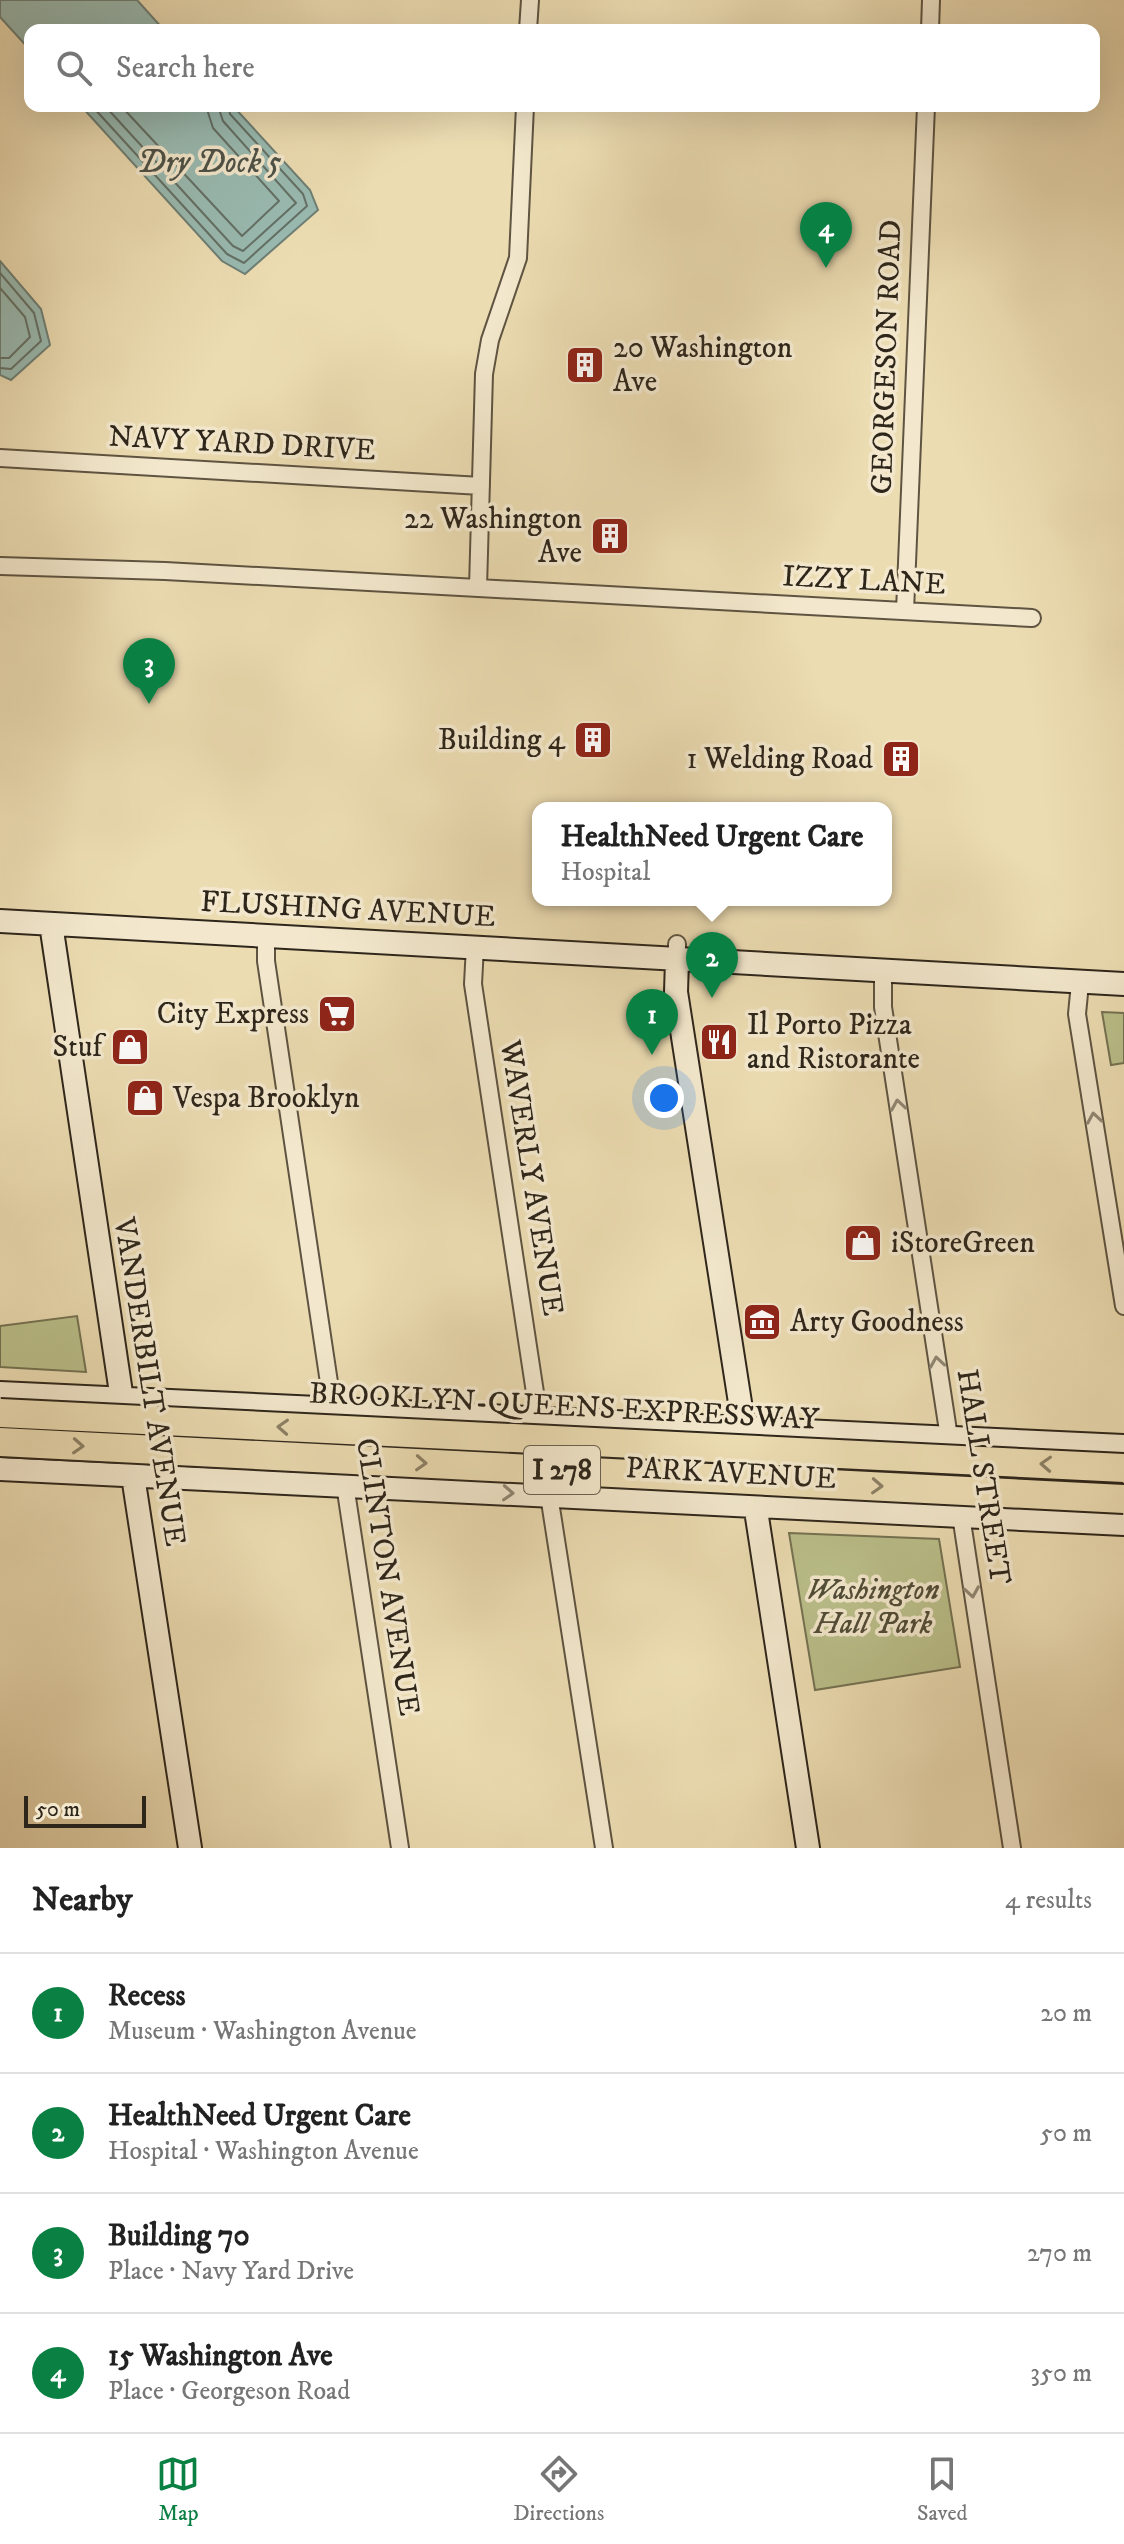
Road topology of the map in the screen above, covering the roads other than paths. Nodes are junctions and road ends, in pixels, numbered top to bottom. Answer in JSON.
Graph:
{"nodes":[{"id":1,"x":530,"y":0,"type":"edge"},
{"id":2,"x":931,"y":0,"type":"edge"},
{"id":3,"x":528,"y":24,"type":"edge"},
{"id":4,"x":930,"y":24,"type":"edge"},
{"id":5,"x":525,"y":112,"type":"edge"},
{"id":6,"x":926,"y":112,"type":"edge"},
{"id":7,"x":0,"y":458,"type":"edge"},
{"id":8,"x":481,"y":486,"type":"junction"},
{"id":9,"x":0,"y":566,"type":"edge"},
{"id":10,"x":478,"y":588,"type":"junction"},
{"id":11,"x":905,"y":611,"type":"junction"},
{"id":12,"x":1032,"y":618,"type":"dead end"},
{"id":13,"x":0,"y":921,"type":"edge"},
{"id":14,"x":51,"y":924,"type":"junction"},
{"id":15,"x":266,"y":935,"type":"junction"},
{"id":16,"x":475,"y":946,"type":"junction"},
{"id":17,"x":677,"y":952,"type":"junction"},
{"id":18,"x":883,"y":972,"type":"junction"},
{"id":19,"x":1080,"y":983,"type":"junction"},
{"id":20,"x":1124,"y":984,"type":"edge"},
{"id":21,"x":1124,"y":1306,"type":"edge"},
{"id":22,"x":0,"y":1393,"type":"edge"},
{"id":23,"x":122,"y":1399,"type":"junction"},
{"id":24,"x":333,"y":1409,"type":"junction"},
{"id":25,"x":0,"y":1413,"type":"edge"},
{"id":26,"x":539,"y":1419,"type":"junction"},
{"id":27,"x":744,"y":1429,"type":"junction"},
{"id":28,"x":949,"y":1439,"type":"junction"},
{"id":29,"x":0,"y":1442,"type":"edge"},
{"id":30,"x":1124,"y":1446,"type":"edge"},
{"id":31,"x":1124,"y":1468,"type":"edge"},
{"id":32,"x":0,"y":1469,"type":"edge"},
{"id":33,"x":133,"y":1476,"type":"junction"},
{"id":34,"x":344,"y":1485,"type":"junction"},
{"id":35,"x":549,"y":1495,"type":"junction"},
{"id":36,"x":1124,"y":1499,"type":"edge"},
{"id":37,"x":755,"y":1505,"type":"junction"},
{"id":38,"x":960,"y":1515,"type":"junction"},
{"id":39,"x":1124,"y":1524,"type":"edge"},
{"id":40,"x":190,"y":1848,"type":"edge"},
{"id":41,"x":400,"y":1848,"type":"edge"},
{"id":42,"x":604,"y":1848,"type":"edge"},
{"id":43,"x":808,"y":1848,"type":"edge"},
{"id":44,"x":1012,"y":1848,"type":"edge"}],
"edges":[{"from":1,"to":3,"type":"street"},
{"from":2,"to":4,"type":"street"},
{"from":5,"to":8,"type":"street"},
{"from":6,"to":11,"type":"street","name":"GEORGESON ROAD"},
{"from":7,"to":8,"type":"street","name":"NAVY YARD DRIVE"},
{"from":8,"to":10,"type":"street"},
{"from":9,"to":10,"type":"street"},
{"from":10,"to":11,"type":"street","name":"IZZY LANE"},
{"from":11,"to":12,"type":"street","name":"IZZY LANE"},
{"from":13,"to":14,"type":"main road","name":"FLUSHING AVENUE"},
{"from":14,"to":15,"type":"main road","name":"FLUSHING AVENUE"},
{"from":14,"to":23,"type":"main road","name":"VANDERBILT AVENUE"},
{"from":15,"to":16,"type":"main road","name":"FLUSHING AVENUE"},
{"from":15,"to":24,"type":"street","name":"CLINTON AVENUE"},
{"from":16,"to":17,"type":"main road","name":"FLUSHING AVENUE"},
{"from":16,"to":26,"type":"street","name":"WAVERLY AVENUE"},
{"from":17,"to":18,"type":"main road","name":"FLUSHING AVENUE"},
{"from":17,"to":27,"type":"main road"},
{"from":18,"to":19,"type":"main road","name":"FLUSHING AVENUE"},
{"from":28,"to":18,"type":"street","name":"HALL STREET","one_way":true},
{"from":19,"to":20,"type":"main road","name":"FLUSHING AVENUE"},
{"from":21,"to":19,"type":"street","one_way":true},
{"from":22,"to":23,"type":"main road","name":"PARK AVENUE"},
{"from":23,"to":24,"type":"main road","name":"PARK AVENUE"},
{"from":23,"to":33,"type":"main road","name":"VANDERBILT AVENUE"},
{"from":24,"to":26,"type":"main road","name":"PARK AVENUE"},
{"from":24,"to":34,"type":"street","name":"CLINTON AVENUE"},
{"from":31,"to":25,"type":"highway","name":"BROOKLYN-QUEENS EXPRESSWAY","number":"I 278","one_way":true,"bridge":true},
{"from":26,"to":27,"type":"main road","name":"PARK AVENUE"},
{"from":27,"to":28,"type":"main road","name":"PARK AVENUE"},
{"from":27,"to":37,"type":"main road"},
{"from":28,"to":30,"type":"main road","name":"PARK AVENUE"},
{"from":28,"to":38,"type":"street","name":"HALL STREET"},
{"from":29,"to":36,"type":"highway","name":"BROOKLYN-QUEENS EXPRESSWAY","number":"I 278","one_way":true,"bridge":true},
{"from":32,"to":33,"type":"main road","name":"PARK AVENUE"},
{"from":33,"to":34,"type":"main road","name":"PARK AVENUE"},
{"from":33,"to":40,"type":"main road","name":"VANDERBILT AVENUE"},
{"from":34,"to":35,"type":"main road","name":"PARK AVENUE","one_way":true},
{"from":34,"to":41,"type":"street","name":"CLINTON AVENUE"},
{"from":35,"to":37,"type":"main road","name":"PARK AVENUE"},
{"from":35,"to":42,"type":"street"},
{"from":37,"to":38,"type":"main road","name":"PARK AVENUE"},
{"from":37,"to":43,"type":"main road"},
{"from":38,"to":39,"type":"main road","name":"PARK AVENUE"},
{"from":38,"to":44,"type":"street","name":"HALL STREET","one_way":true}]}
